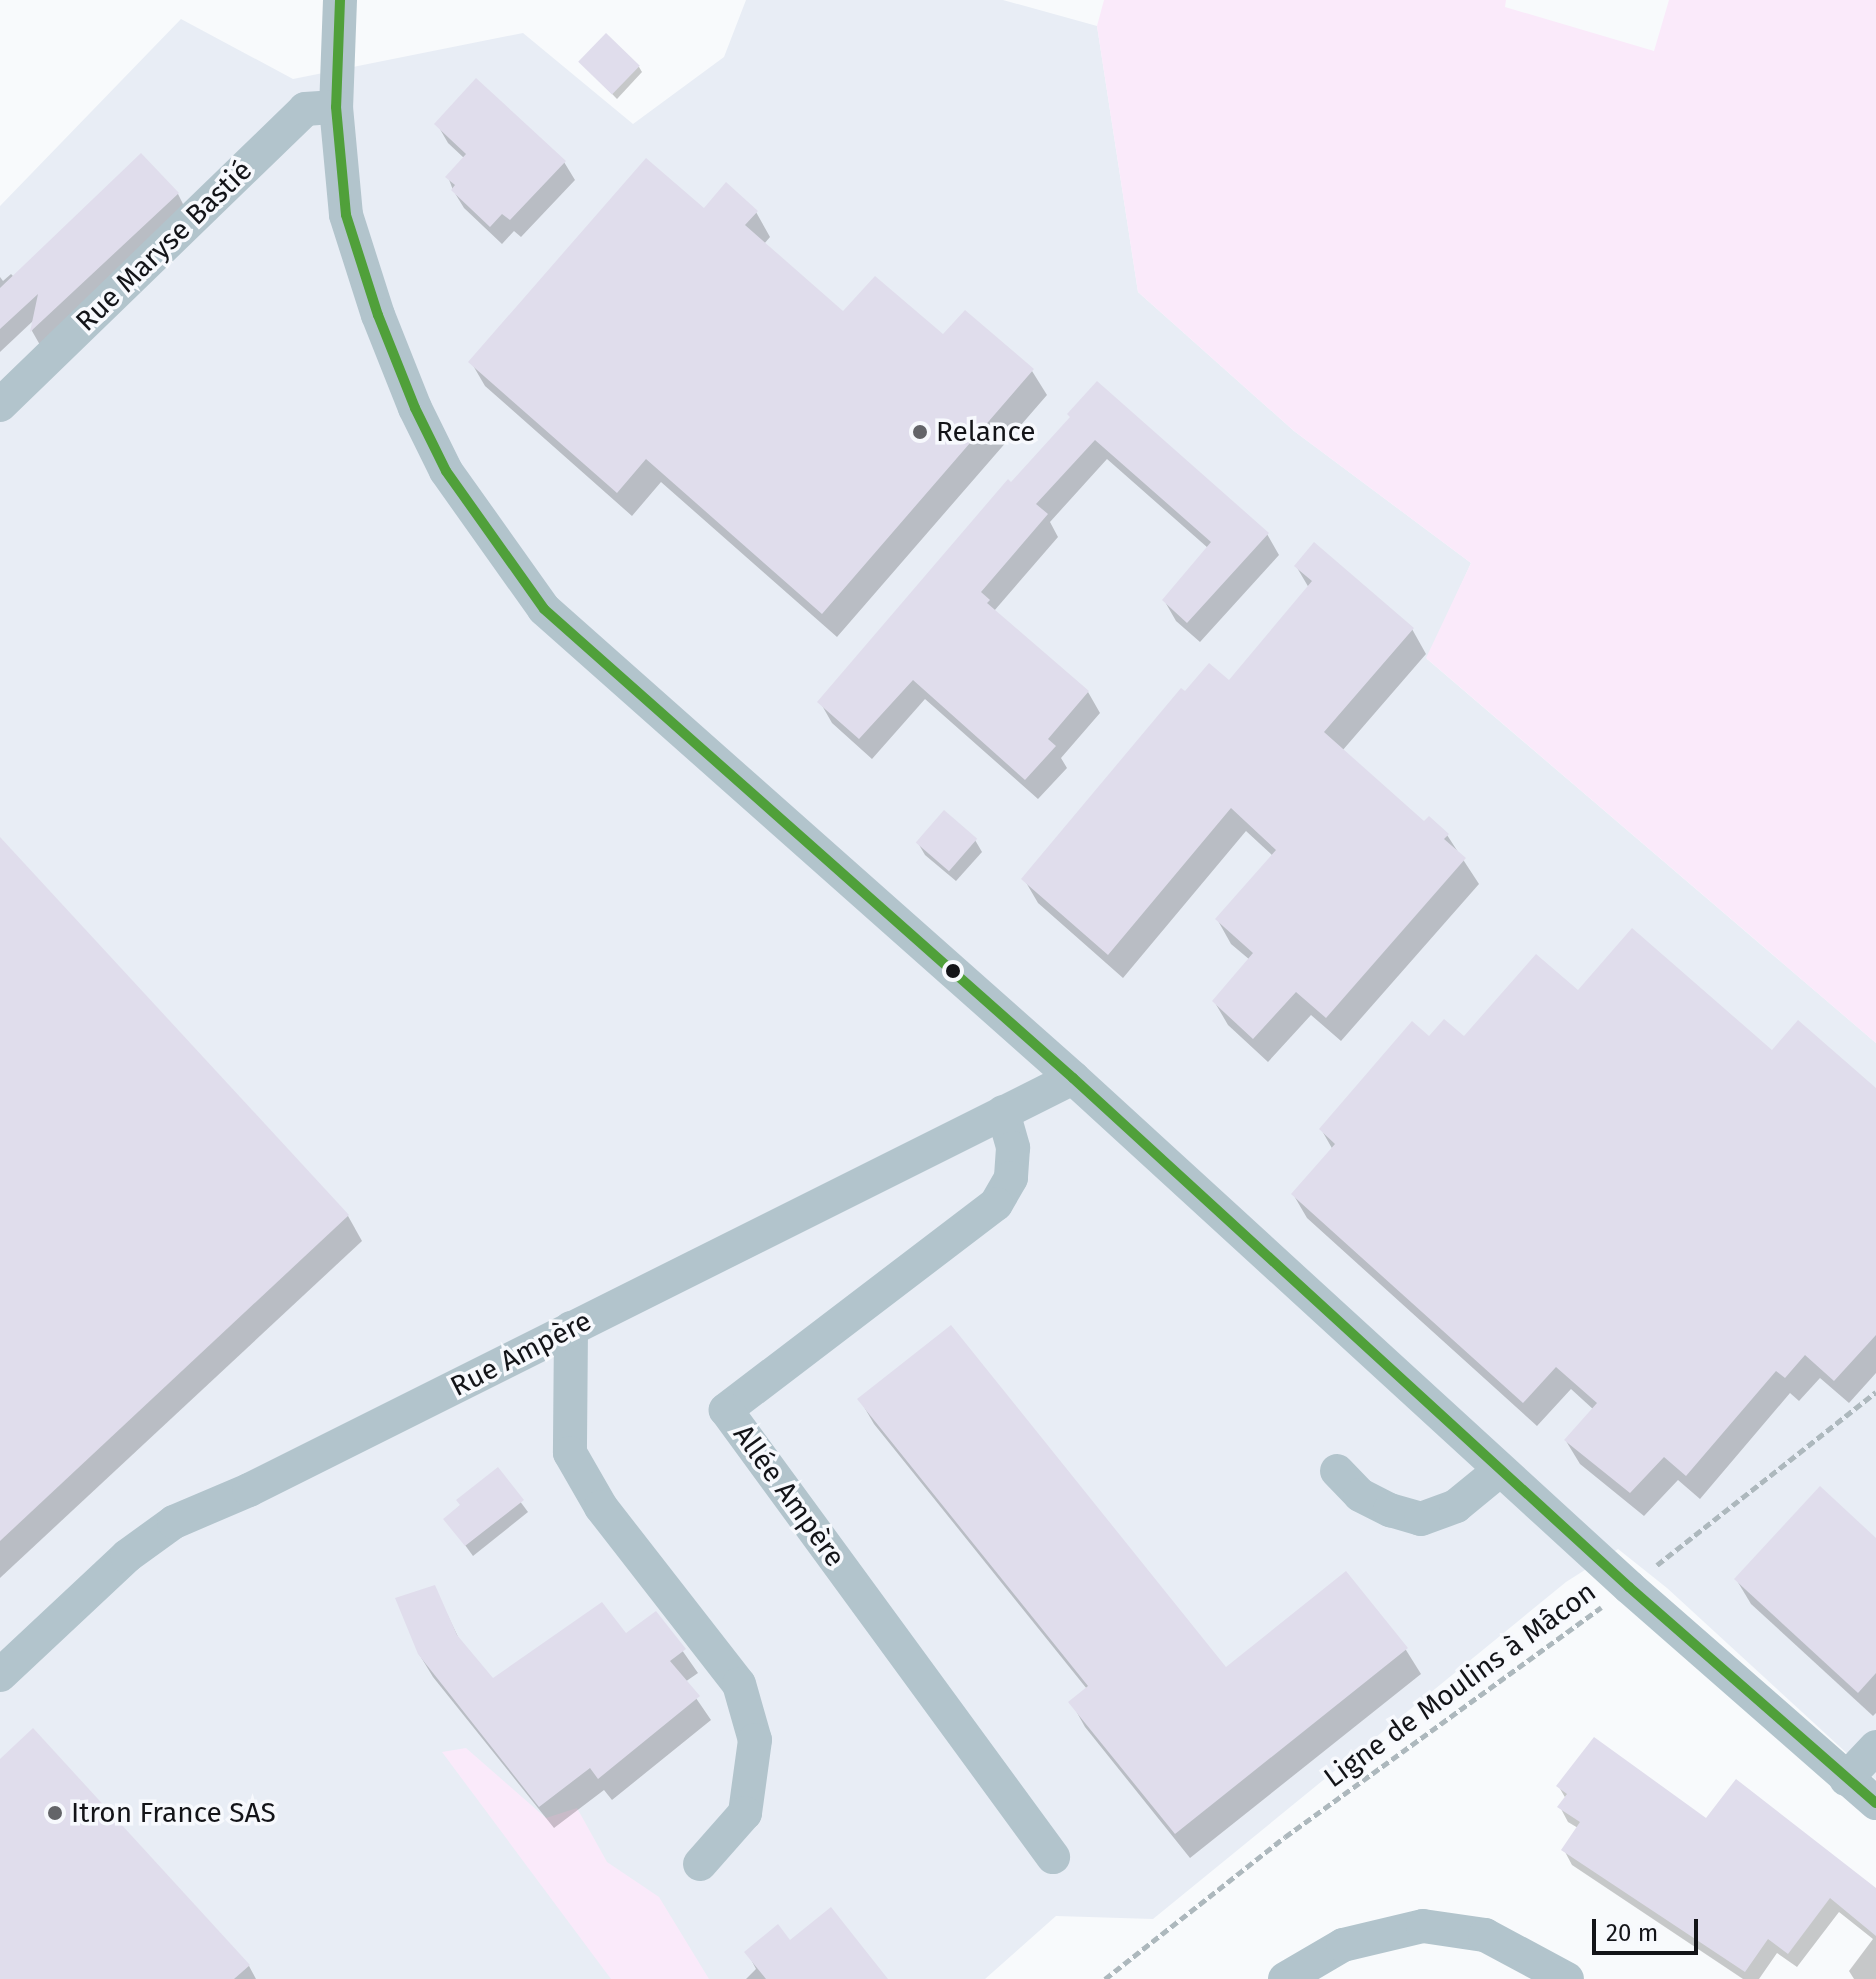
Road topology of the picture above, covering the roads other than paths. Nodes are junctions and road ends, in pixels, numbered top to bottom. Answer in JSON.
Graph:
{"nodes":[{"id":1,"x":340,"y":0,"type":"edge"},
{"id":2,"x":336,"y":107,"type":"junction"},
{"id":3,"x":0,"y":405,"type":"edge"},
{"id":4,"x":1073,"y":1078,"type":"junction"},
{"id":5,"x":1003,"y":1112,"type":"junction"},
{"id":6,"x":571,"y":1328,"type":"junction"},
{"id":7,"x":1500,"y":1470,"type":"junction"},
{"id":8,"x":1337,"y":1471,"type":"dead end"},
{"id":9,"x":0,"y":1675,"type":"edge"},
{"id":10,"x":1876,"y":1747,"type":"edge"},
{"id":11,"x":1846,"y":1779,"type":"junction"},
{"id":12,"x":1876,"y":1803,"type":"edge"},
{"id":13,"x":1053,"y":1857,"type":"dead end"},
{"id":14,"x":700,"y":1864,"type":"dead end"},
{"id":15,"x":1285,"y":1979,"type":"edge"},
{"id":16,"x":1567,"y":1979,"type":"edge"}],
"edges":[{"from":1,"to":2,"type":"street"},
{"from":2,"to":3,"type":"street","name":"Rue Maryse Bastié"},
{"from":2,"to":4,"type":"street"},
{"from":4,"to":5,"type":"street","name":"Rue Ampère"},
{"from":4,"to":7,"type":"street"},
{"from":5,"to":6,"type":"street","name":"Rue Ampère"},
{"from":5,"to":13,"type":"street","name":"Allée Ampère"},
{"from":6,"to":9,"type":"street","name":"Rue Ampère"},
{"from":6,"to":14,"type":"street"},
{"from":7,"to":8,"type":"street"},
{"from":7,"to":11,"type":"street"},
{"from":10,"to":11,"type":"street"},
{"from":11,"to":12,"type":"street"},
{"from":15,"to":16,"type":"street"}]}
